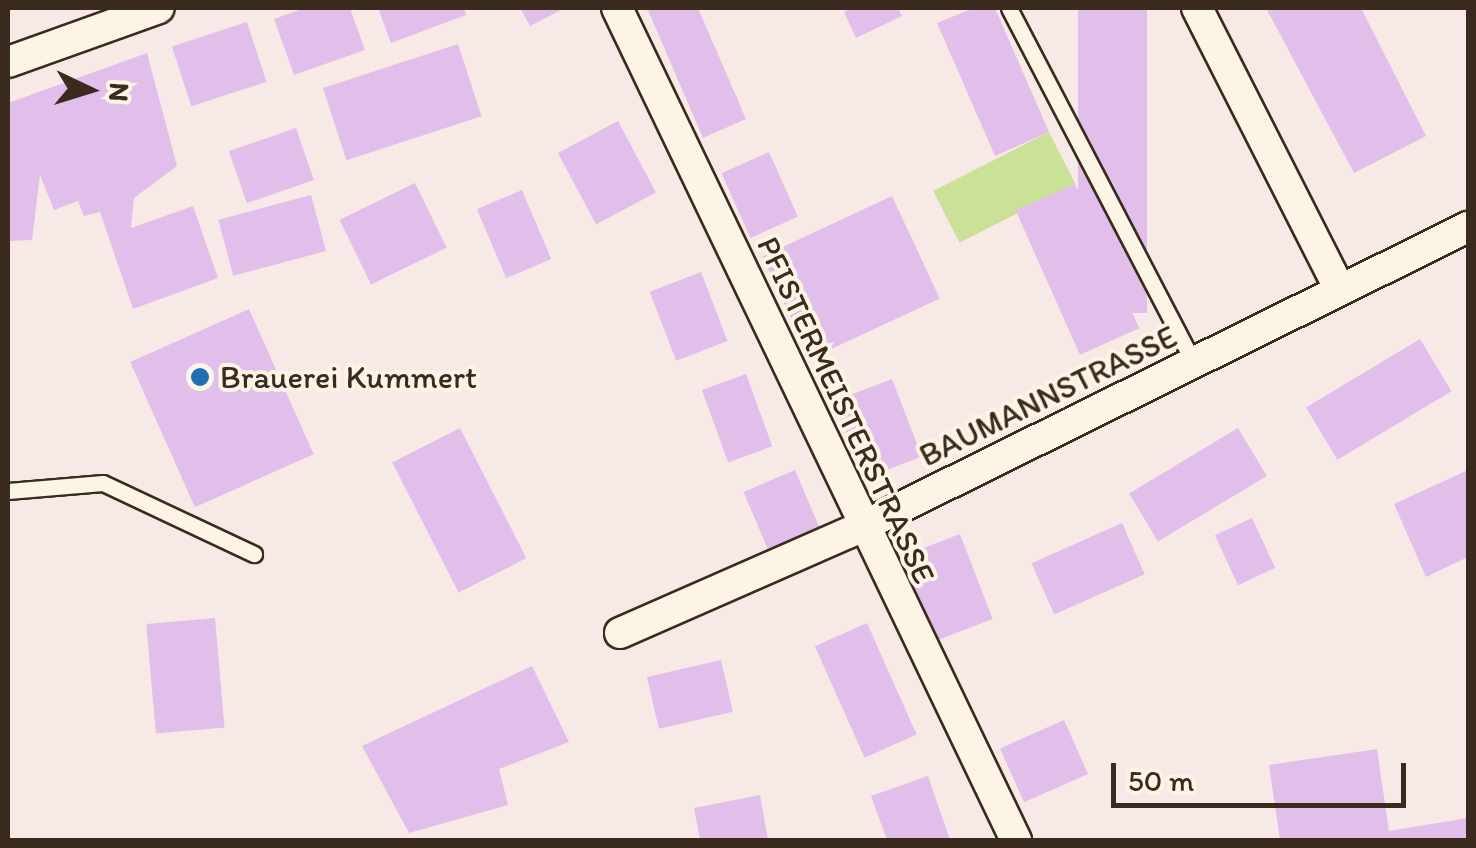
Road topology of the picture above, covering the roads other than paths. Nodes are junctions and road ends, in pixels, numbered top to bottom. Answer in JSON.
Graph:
{"nodes":[{"id":1,"x":159,"y":8,"type":"edge"},
{"id":2,"x":618,"y":8,"type":"edge"},
{"id":3,"x":1009,"y":8,"type":"edge"},
{"id":4,"x":1197,"y":8,"type":"edge"},
{"id":5,"x":8,"y":62,"type":"edge"},
{"id":6,"x":1468,"y":227,"type":"edge"},
{"id":7,"x":1338,"y":286,"type":"junction"},
{"id":8,"x":1194,"y":362,"type":"junction"},
{"id":9,"x":8,"y":491,"type":"edge"},
{"id":10,"x":860,"y":528,"type":"junction"},
{"id":11,"x":254,"y":554,"type":"dead end"},
{"id":12,"x":620,"y":634,"type":"dead end"},
{"id":13,"x":1016,"y":840,"type":"edge"}],
"edges":[{"from":1,"to":5,"type":"street"},
{"from":2,"to":10,"type":"street","name":"PFISTERMEISTERSTRASSE"},
{"from":3,"to":8,"type":"lane"},
{"from":4,"to":7,"type":"street"},
{"from":6,"to":7,"type":"street","name":"BAUMANNSTRASSE"},
{"from":7,"to":8,"type":"street","name":"BAUMANNSTRASSE"},
{"from":8,"to":10,"type":"street","name":"BAUMANNSTRASSE"},
{"from":9,"to":11,"type":"lane"},
{"from":10,"to":12,"type":"street","name":"BAUMANNSTRASSE"},
{"from":10,"to":13,"type":"street","name":"PFISTERMEISTERSTRASSE"}]}
